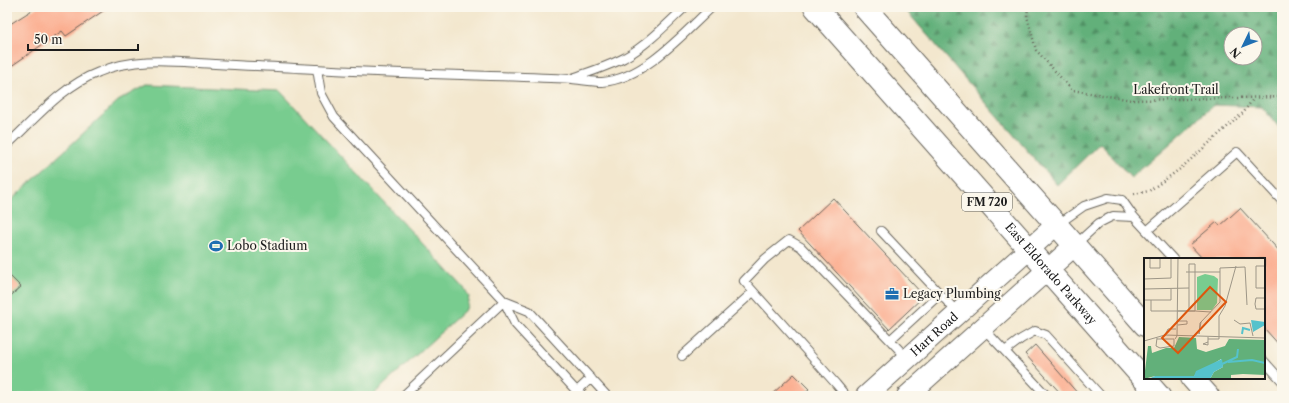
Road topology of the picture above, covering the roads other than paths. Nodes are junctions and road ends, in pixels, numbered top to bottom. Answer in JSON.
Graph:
{"nodes":[{"id":1,"x":685,"y":7,"type":"edge"},
{"id":2,"x":712,"y":7,"type":"edge"},
{"id":3,"x":815,"y":7,"type":"edge"},
{"id":4,"x":864,"y":7,"type":"edge"},
{"id":5,"x":317,"y":69,"type":"junction"},
{"id":6,"x":572,"y":79,"type":"junction"},
{"id":7,"x":7,"y":145,"type":"edge"},
{"id":8,"x":1282,"y":201,"type":"edge"},
{"id":9,"x":1134,"y":217,"type":"junction"},
{"id":10,"x":1056,"y":225,"type":"junction"},
{"id":11,"x":1148,"y":230,"type":"junction"},
{"id":12,"x":881,"y":231,"type":"dead end"},
{"id":13,"x":1074,"y":246,"type":"junction"},
{"id":14,"x":1028,"y":249,"type":"junction"},
{"id":15,"x":1172,"y":258,"type":"edge"},
{"id":16,"x":1048,"y":270,"type":"junction"},
{"id":17,"x":753,"y":292,"type":"junction"},
{"id":18,"x":940,"y":294,"type":"junction"},
{"id":19,"x":504,"y":301,"type":"junction"},
{"id":20,"x":958,"y":313,"type":"junction"},
{"id":21,"x":1144,"y":324,"type":"edge"},
{"id":22,"x":983,"y":328,"type":"junction"},
{"id":23,"x":890,"y":340,"type":"junction"},
{"id":24,"x":1005,"y":351,"type":"junction"},
{"id":25,"x":682,"y":356,"type":"dead end"},
{"id":26,"x":908,"y":359,"type":"junction"},
{"id":27,"x":1265,"y":361,"type":"edge"},
{"id":28,"x":591,"y":378,"type":"junction"},
{"id":29,"x":1144,"y":379,"type":"edge"},
{"id":30,"x":1144,"y":379,"type":"edge"},
{"id":31,"x":1193,"y":379,"type":"edge"},
{"id":32,"x":1282,"y":381,"type":"edge"},
{"id":33,"x":577,"y":394,"type":"edge"},
{"id":34,"x":403,"y":396,"type":"edge"},
{"id":35,"x":607,"y":396,"type":"edge"},
{"id":36,"x":846,"y":396,"type":"edge"},
{"id":37,"x":866,"y":396,"type":"edge"},
{"id":38,"x":907,"y":396,"type":"edge"},
{"id":39,"x":1047,"y":396,"type":"edge"},
{"id":40,"x":1101,"y":396,"type":"edge"},
{"id":41,"x":1159,"y":396,"type":"edge"},
{"id":42,"x":1208,"y":396,"type":"edge"}],
"edges":[{"from":1,"to":6,"type":"lane"},
{"from":2,"to":6,"type":"lane"},
{"from":3,"to":14,"type":"main road","name":"East Eldorado Parkway","number":"FM 720"},
{"from":4,"to":10,"type":"main road","number":"FM 720"},
{"from":5,"to":6,"type":"lane"},
{"from":5,"to":7,"type":"lane"},
{"from":5,"to":19,"type":"lane"},
{"from":8,"to":11,"type":"lane"},
{"from":9,"to":10,"type":"lane"},
{"from":9,"to":11,"type":"lane"},
{"from":9,"to":13,"type":"lane"},
{"from":10,"to":13,"type":"main road","number":"FM 720"},
{"from":10,"to":14,"type":"street","name":"Hart Road"},
{"from":11,"to":15,"type":"lane"},
{"from":12,"to":18,"type":"lane"},
{"from":13,"to":16,"type":"street"},
{"from":13,"to":21,"type":"main road","number":"FM 720"},
{"from":14,"to":16,"type":"main road","name":"East Eldorado Parkway","number":"FM 720"},
{"from":14,"to":20,"type":"street","name":"Hart Road"},
{"from":16,"to":22,"type":"street"},
{"from":16,"to":29,"type":"main road","name":"East Eldorado Parkway","number":"FM 720"},
{"from":17,"to":23,"type":"lane"},
{"from":17,"to":25,"type":"lane"},
{"from":17,"to":36,"type":"lane"},
{"from":18,"to":20,"type":"lane"},
{"from":18,"to":23,"type":"lane"},
{"from":19,"to":28,"type":"lane"},
{"from":19,"to":33,"type":"lane"},
{"from":19,"to":34,"type":"lane"},
{"from":20,"to":26,"type":"street","name":"Hart Road"},
{"from":22,"to":24,"type":"lane"},
{"from":22,"to":38,"type":"street"},
{"from":23,"to":26,"type":"lane"},
{"from":24,"to":39,"type":"lane"},
{"from":24,"to":40,"type":"lane"},
{"from":26,"to":37,"type":"street","name":"Hart Road"},
{"from":27,"to":32,"type":"lane"},
{"from":28,"to":33,"type":"lane"},
{"from":28,"to":35,"type":"lane"},
{"from":30,"to":41,"type":"main road","name":"East Eldorado Parkway","number":"FM 720"},
{"from":31,"to":42,"type":"main road"}]}
